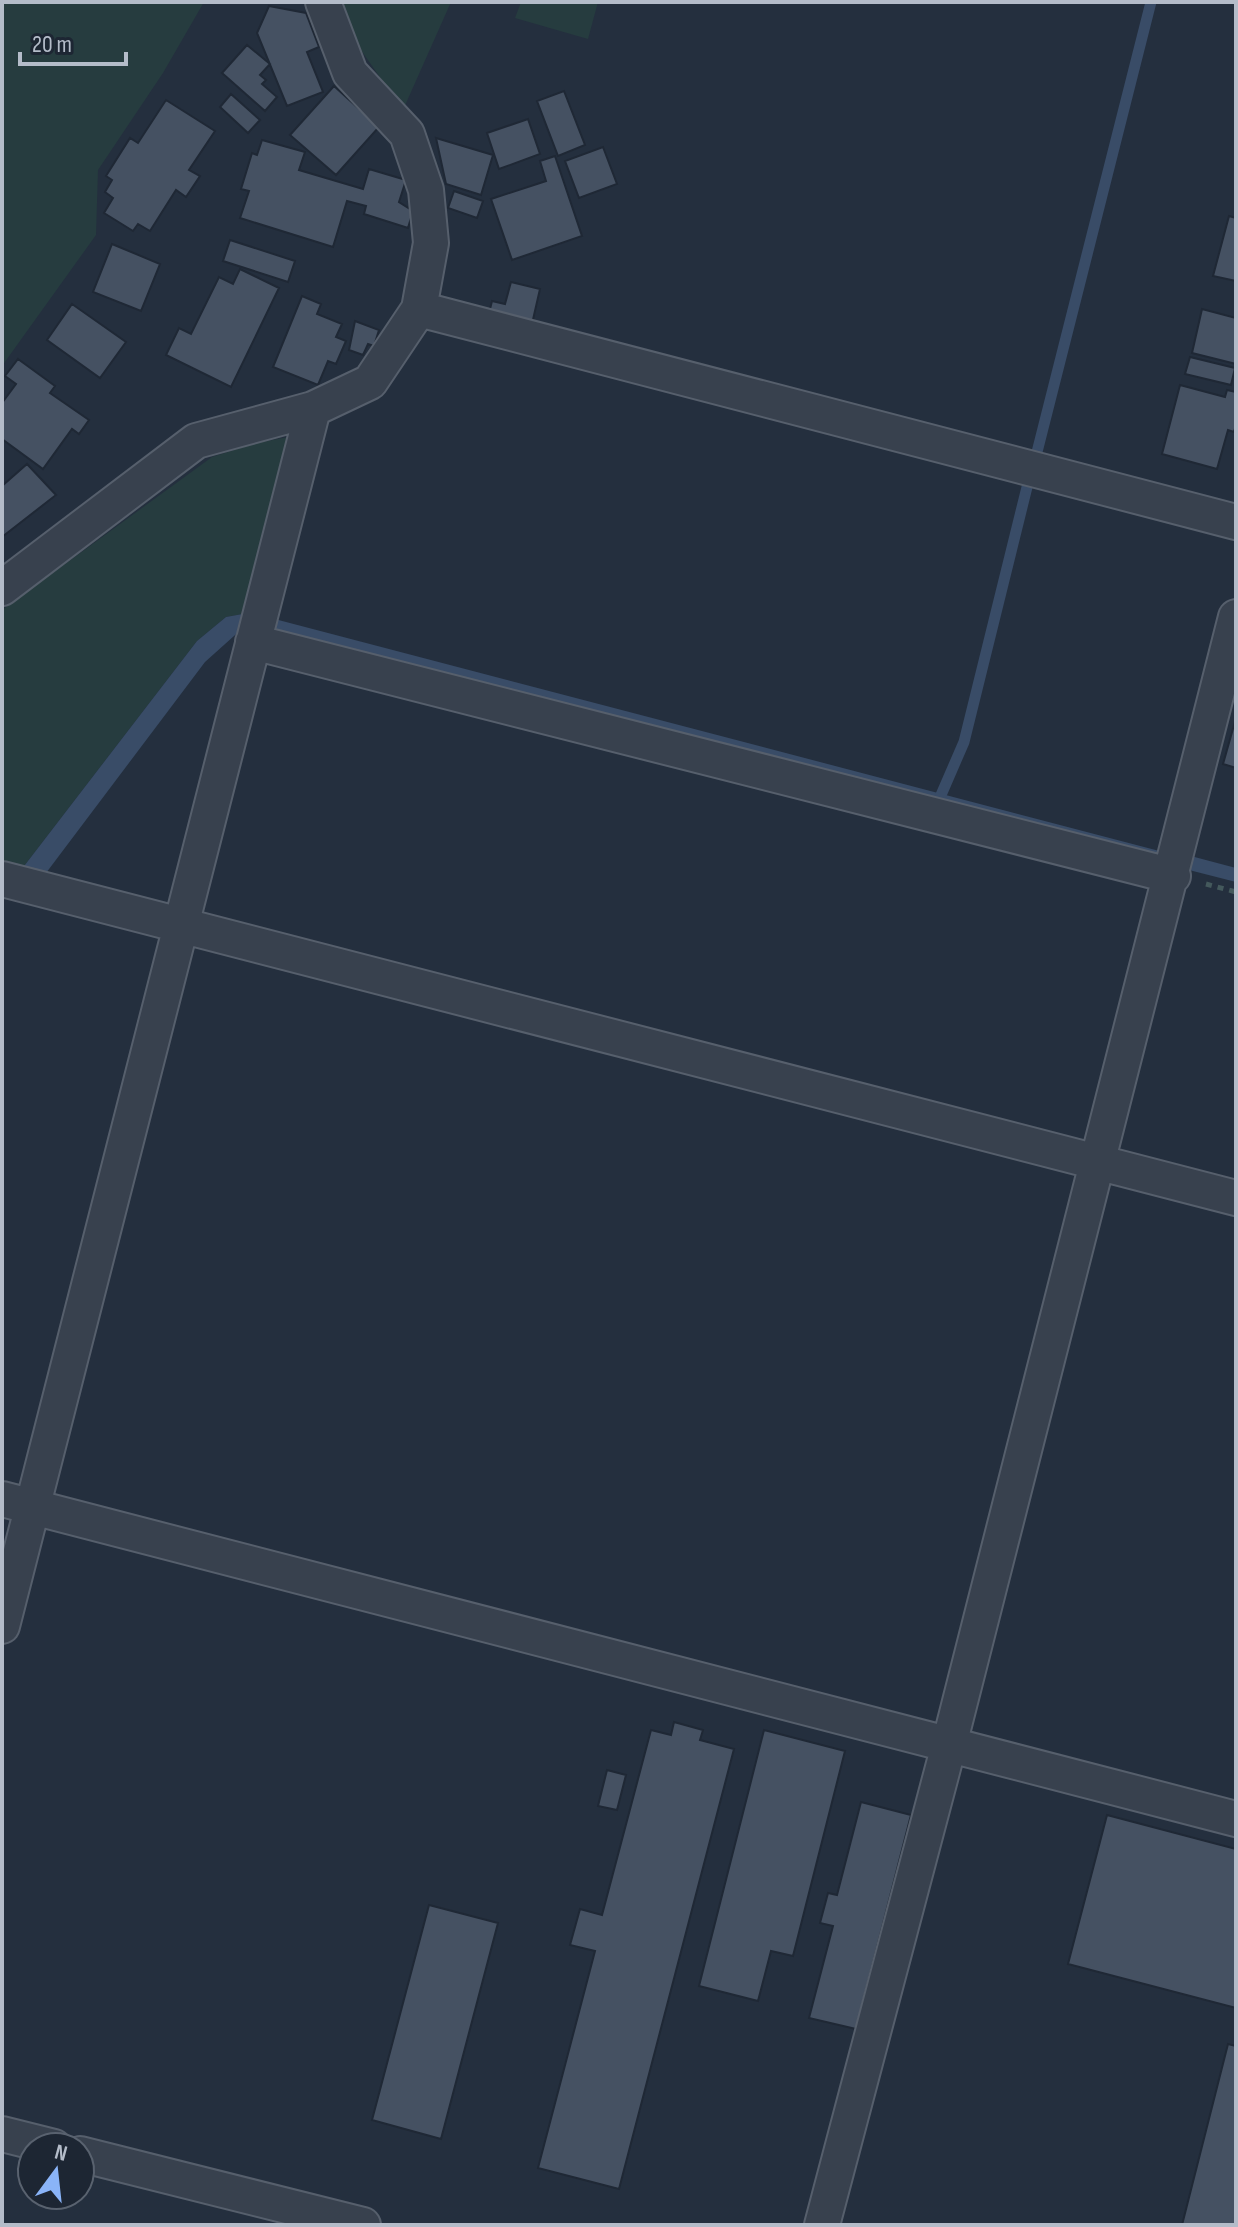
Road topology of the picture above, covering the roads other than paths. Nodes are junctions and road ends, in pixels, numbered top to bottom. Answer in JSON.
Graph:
{"nodes":[{"id":1,"x":323,"y":2,"type":"edge"},
{"id":2,"x":419,"y":309,"type":"junction"},
{"id":3,"x":313,"y":409,"type":"junction"},
{"id":4,"x":1236,"y":522,"type":"edge"},
{"id":5,"x":2,"y":588,"type":"edge"},
{"id":6,"x":1236,"y":617,"type":"edge"},
{"id":7,"x":253,"y":642,"type":"junction"},
{"id":8,"x":1173,"y":876,"type":"junction"},
{"id":9,"x":2,"y":879,"type":"edge"},
{"id":10,"x":180,"y":924,"type":"junction"},
{"id":11,"x":1097,"y":1163,"type":"junction"},
{"id":12,"x":1236,"y":1198,"type":"edge"},
{"id":13,"x":18,"y":1503,"type":"edge"},
{"id":14,"x":2,"y":1626,"type":"edge"},
{"id":15,"x":949,"y":1745,"type":"junction"},
{"id":16,"x":1236,"y":1819,"type":"edge"},
{"id":17,"x":96,"y":2158,"type":"edge"},
{"id":18,"x":363,"y":2225,"type":"edge"},
{"id":19,"x":822,"y":2225,"type":"edge"}],
"edges":[{"from":1,"to":2,"type":"street"},
{"from":2,"to":3,"type":"street"},
{"from":2,"to":4,"type":"street"},
{"from":3,"to":5,"type":"street"},
{"from":3,"to":7,"type":"street"},
{"from":6,"to":8,"type":"street"},
{"from":7,"to":8,"type":"street"},
{"from":7,"to":10,"type":"street"},
{"from":8,"to":11,"type":"street"},
{"from":9,"to":10,"type":"street"},
{"from":10,"to":11,"type":"street"},
{"from":10,"to":13,"type":"street"},
{"from":11,"to":12,"type":"street"},
{"from":11,"to":15,"type":"street"},
{"from":13,"to":14,"type":"street"},
{"from":13,"to":15,"type":"street"},
{"from":15,"to":16,"type":"street"},
{"from":15,"to":19,"type":"street"},
{"from":17,"to":18,"type":"street"}]}
